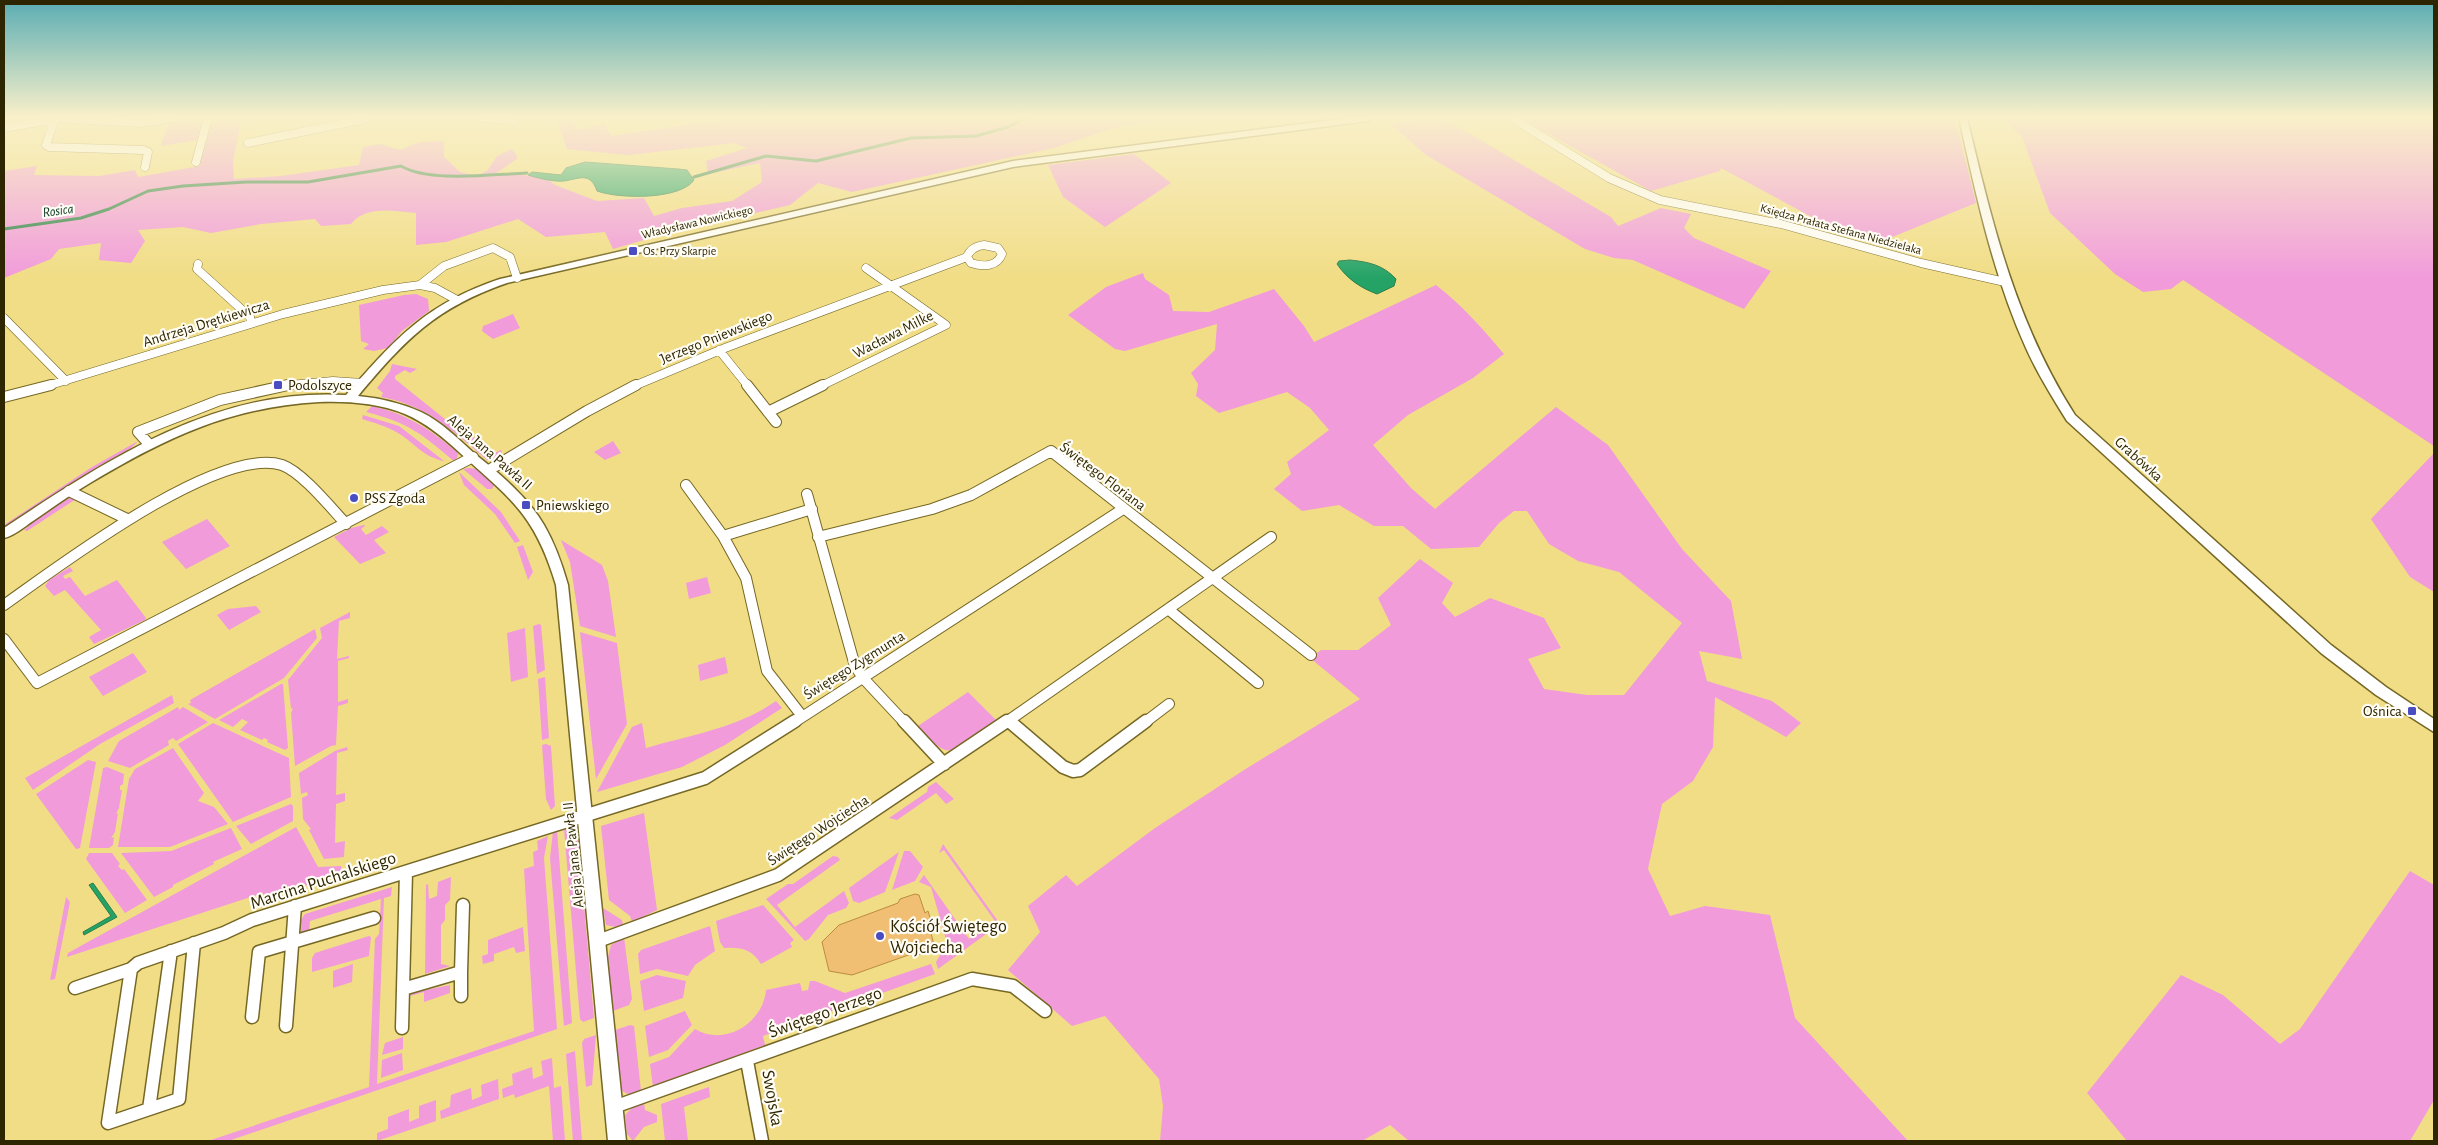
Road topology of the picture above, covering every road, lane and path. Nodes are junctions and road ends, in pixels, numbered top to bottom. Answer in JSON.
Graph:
{"nodes":[{"id":1,"x":978,"y":171,"type":"edge"},
{"id":2,"x":1601,"y":171,"type":"edge"},
{"id":3,"x":1977,"y":171,"type":"edge"},
{"id":4,"x":967,"y":258,"type":"dead end"},
{"id":5,"x":198,"y":264,"type":"dead end"},
{"id":6,"x":866,"y":268,"type":"dead end"},
{"id":7,"x":517,"y":278,"type":"junction"},
{"id":8,"x":2005,"y":282,"type":"junction"},
{"id":9,"x":420,"y":285,"type":"junction"},
{"id":10,"x":894,"y":286,"type":"junction"},
{"id":11,"x":457,"y":300,"type":"junction"},
{"id":12,"x":4,"y":318,"type":"edge"},
{"id":13,"x":251,"y":322,"type":"junction"},
{"id":14,"x":720,"y":350,"type":"junction"},
{"id":15,"x":66,"y":381,"type":"junction"},
{"id":16,"x":364,"y":383,"type":"junction"},
{"id":17,"x":4,"y":398,"type":"edge"},
{"id":18,"x":350,"y":398,"type":"junction"},
{"id":19,"x":768,"y":412,"type":"junction"},
{"id":20,"x":776,"y":422,"type":"dead end"},
{"id":21,"x":148,"y":443,"type":"junction"},
{"id":22,"x":473,"y":457,"type":"junction"},
{"id":23,"x":489,"y":470,"type":"junction"},
{"id":24,"x":686,"y":485,"type":"dead end"},
{"id":25,"x":69,"y":491,"type":"junction"},
{"id":26,"x":807,"y":494,"type":"dead end"},
{"id":27,"x":812,"y":509,"type":"junction"},
{"id":28,"x":1123,"y":509,"type":"junction"},
{"id":29,"x":127,"y":518,"type":"junction"},
{"id":30,"x":346,"y":524,"type":"junction"},
{"id":31,"x":4,"y":534,"type":"edge"},
{"id":32,"x":723,"y":536,"type":"junction"},
{"id":33,"x":818,"y":537,"type":"junction"},
{"id":34,"x":1271,"y":537,"type":"dead end"},
{"id":35,"x":1212,"y":579,"type":"junction"},
{"id":36,"x":4,"y":605,"type":"edge"},
{"id":37,"x":1168,"y":609,"type":"junction"},
{"id":38,"x":4,"y":639,"type":"edge"},
{"id":39,"x":1311,"y":655,"type":"dead end"},
{"id":40,"x":863,"y":678,"type":"junction"},
{"id":41,"x":1258,"y":683,"type":"dead end"},
{"id":42,"x":1169,"y":704,"type":"dead end"},
{"id":43,"x":802,"y":716,"type":"junction"},
{"id":44,"x":1008,"y":721,"type":"junction"},
{"id":45,"x":2434,"y":726,"type":"edge"},
{"id":46,"x":944,"y":764,"type":"junction"},
{"id":47,"x":585,"y":816,"type":"junction"},
{"id":48,"x":406,"y":872,"type":"junction"},
{"id":49,"x":463,"y":905,"type":"dead end"},
{"id":50,"x":295,"y":906,"type":"junction"},
{"id":51,"x":374,"y":918,"type":"dead end"},
{"id":52,"x":598,"y":941,"type":"junction"},
{"id":53,"x":194,"y":943,"type":"junction"},
{"id":54,"x":292,"y":943,"type":"junction"},
{"id":55,"x":171,"y":951,"type":"junction"},
{"id":56,"x":131,"y":969,"type":"junction"},
{"id":57,"x":461,"y":972,"type":"junction"},
{"id":58,"x":75,"y":988,"type":"dead end"},
{"id":59,"x":403,"y":990,"type":"junction"},
{"id":60,"x":461,"y":996,"type":"dead end"},
{"id":61,"x":1045,"y":1011,"type":"dead end"},
{"id":62,"x":252,"y":1017,"type":"dead end"},
{"id":63,"x":286,"y":1026,"type":"dead end"},
{"id":64,"x":402,"y":1028,"type":"dead end"},
{"id":65,"x":747,"y":1061,"type":"junction"},
{"id":66,"x":614,"y":1107,"type":"junction"},
{"id":67,"x":149,"y":1109,"type":"junction"},
{"id":68,"x":617,"y":1141,"type":"edge"},
{"id":69,"x":762,"y":1141,"type":"edge"}],
"edges":[{"from":1,"to":7,"type":"street","name":"Władysława Nowickiego"},
{"from":2,"to":8,"type":"street","name":"Księdza Prałata Stefana Niedzielaka"},
{"from":3,"to":8,"type":"street","name":"Grabówka"},
{"from":4,"to":10,"type":"street","name":"Jerzego Pniewskiego"},
{"from":5,"to":13,"type":"street"},
{"from":6,"to":10,"type":"street","name":"Wacława Milke"},
{"from":7,"to":9,"type":"street"},
{"from":7,"to":11,"type":"street","name":"Władysława Nowickiego"},
{"from":8,"to":45,"type":"street","name":"Grabówka"},
{"from":9,"to":11,"type":"street"},
{"from":9,"to":13,"type":"street","name":"Andrzeja Drętkiewicza"},
{"from":10,"to":14,"type":"street","name":"Jerzego Pniewskiego"},
{"from":10,"to":19,"type":"street","name":"Wacława Milke"},
{"from":11,"to":16,"type":"street","name":"Władysława Nowickiego"},
{"from":12,"to":15,"type":"street"},
{"from":13,"to":15,"type":"street","name":"Andrzeja Drętkiewicza"},
{"from":14,"to":19,"type":"street"},
{"from":14,"to":23,"type":"street","name":"Jerzego Pniewskiego"},
{"from":15,"to":17,"type":"street","name":"Andrzeja Drętkiewicza"},
{"from":16,"to":18,"type":"street","name":"Władysława Nowickiego"},
{"from":16,"to":21,"type":"street"},
{"from":18,"to":21,"type":"street","name":"Aleja Jana Pawła II"},
{"from":18,"to":22,"type":"street","name":"Aleja Jana Pawła II"},
{"from":19,"to":20,"type":"street"},
{"from":21,"to":25,"type":"street","name":"Aleja Jana Pawła II"},
{"from":22,"to":23,"type":"street","name":"Aleja Jana Pawła II"},
{"from":22,"to":30,"type":"street"},
{"from":23,"to":47,"type":"street","name":"Aleja Jana Pawła II"},
{"from":24,"to":32,"type":"street"},
{"from":25,"to":29,"type":"street"},
{"from":25,"to":31,"type":"street","name":"Aleja Jana Pawła II"},
{"from":26,"to":27,"type":"street"},
{"from":27,"to":32,"type":"street"},
{"from":27,"to":33,"type":"street"},
{"from":28,"to":33,"type":"street","name":"Świętego Floriana"},
{"from":28,"to":35,"type":"street","name":"Świętego Floriana"},
{"from":28,"to":40,"type":"street","name":"Świętego Zygmunta"},
{"from":29,"to":30,"type":"street"},
{"from":29,"to":36,"type":"street"},
{"from":30,"to":38,"type":"street"},
{"from":32,"to":43,"type":"street"},
{"from":33,"to":40,"type":"street"},
{"from":34,"to":35,"type":"street","name":"Świętego Wojciecha"},
{"from":35,"to":37,"type":"street","name":"Świętego Wojciecha"},
{"from":35,"to":39,"type":"street","name":"Świętego Floriana"},
{"from":37,"to":41,"type":"street"},
{"from":37,"to":44,"type":"street","name":"Świętego Wojciecha"},
{"from":40,"to":43,"type":"street","name":"Świętego Zygmunta"},
{"from":40,"to":46,"type":"street"},
{"from":42,"to":44,"type":"street"},
{"from":43,"to":47,"type":"street","name":"Świętego Zygmunta"},
{"from":44,"to":46,"type":"street","name":"Świętego Wojciecha"},
{"from":46,"to":52,"type":"street","name":"Świętego Wojciecha"},
{"from":47,"to":48,"type":"street","name":"Marcina Puchalskiego"},
{"from":47,"to":52,"type":"street","name":"Aleja Jana Pawła II"},
{"from":48,"to":50,"type":"street","name":"Marcina Puchalskiego"},
{"from":48,"to":59,"type":"street"},
{"from":49,"to":57,"type":"street"},
{"from":50,"to":53,"type":"street","name":"Marcina Puchalskiego"},
{"from":50,"to":54,"type":"street"},
{"from":51,"to":54,"type":"street"},
{"from":52,"to":66,"type":"street","name":"Aleja Jana Pawła II"},
{"from":53,"to":55,"type":"street","name":"Marcina Puchalskiego"},
{"from":53,"to":67,"type":"street"},
{"from":54,"to":62,"type":"street"},
{"from":54,"to":63,"type":"street"},
{"from":55,"to":56,"type":"street","name":"Marcina Puchalskiego"},
{"from":55,"to":67,"type":"street"},
{"from":56,"to":58,"type":"street","name":"Marcina Puchalskiego"},
{"from":56,"to":67,"type":"street"},
{"from":57,"to":59,"type":"street"},
{"from":57,"to":60,"type":"street"},
{"from":59,"to":64,"type":"street"},
{"from":61,"to":65,"type":"street","name":"Świętego Jerzego"},
{"from":65,"to":66,"type":"street","name":"Świętego Jerzego"},
{"from":65,"to":69,"type":"street","name":"Swojska"},
{"from":66,"to":68,"type":"street","name":"Aleja Jana Pawła II"}]}
